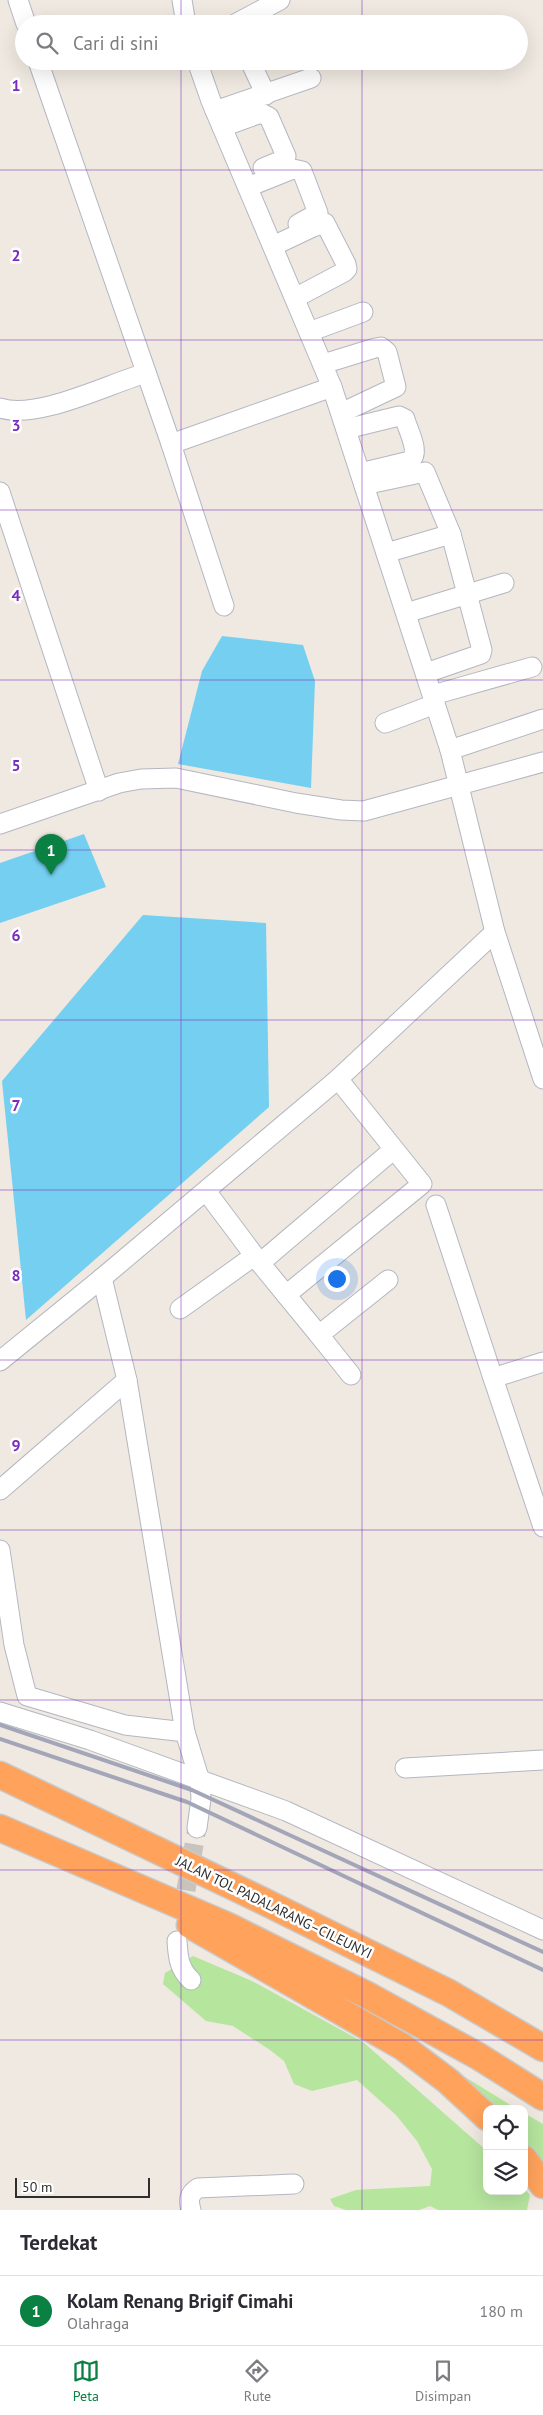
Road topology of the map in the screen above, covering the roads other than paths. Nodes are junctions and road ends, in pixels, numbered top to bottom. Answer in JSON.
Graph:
{"nodes":[{"id":1,"x":18,"y":0,"type":"edge"},
{"id":2,"x":182,"y":0,"type":"edge"},
{"id":3,"x":280,"y":0,"type":"edge"},
{"id":4,"x":23,"y":15,"type":"edge"},
{"id":5,"x":184,"y":15,"type":"edge"},
{"id":6,"x":251,"y":15,"type":"edge"},
{"id":7,"x":41,"y":70,"type":"edge"},
{"id":8,"x":200,"y":70,"type":"edge"},
{"id":9,"x":254,"y":70,"type":"edge"},
{"id":10,"x":311,"y":78,"type":"dead end"},
{"id":11,"x":266,"y":95,"type":"junction"},
{"id":12,"x":219,"y":119,"type":"junction"},
{"id":13,"x":246,"y":181,"type":"junction"},
{"id":14,"x":271,"y":242,"type":"junction"},
{"id":15,"x":295,"y":298,"type":"junction"},
{"id":16,"x":363,"y":312,"type":"dead end"},
{"id":17,"x":309,"y":332,"type":"junction"},
{"id":18,"x":323,"y":364,"type":"junction"},
{"id":19,"x":146,"y":372,"type":"junction"},
{"id":20,"x":332,"y":387,"type":"junction"},
{"id":21,"x":0,"y":408,"type":"edge"},
{"id":22,"x":343,"y":421,"type":"junction"},
{"id":23,"x":171,"y":444,"type":"junction"},
{"id":24,"x":362,"y":479,"type":"junction"},
{"id":25,"x":0,"y":492,"type":"edge"},
{"id":26,"x":451,"y":534,"type":"junction"},
{"id":27,"x":386,"y":553,"type":"junction"},
{"id":28,"x":504,"y":583,"type":"dead end"},
{"id":29,"x":467,"y":595,"type":"junction"},
{"id":30,"x":224,"y":606,"type":"dead end"},
{"id":31,"x":406,"y":613,"type":"junction"},
{"id":32,"x":532,"y":667,"type":"dead end"},
{"id":33,"x":426,"y":673,"type":"junction"},
{"id":34,"x":434,"y":700,"type":"junction"},
{"id":35,"x":543,"y":719,"type":"edge"},
{"id":36,"x":385,"y":723,"type":"dead end"},
{"id":37,"x":450,"y":750,"type":"junction"},
{"id":38,"x":543,"y":762,"type":"edge"},
{"id":39,"x":461,"y":785,"type":"junction"},
{"id":40,"x":100,"y":791,"type":"junction"},
{"id":41,"x":0,"y":824,"type":"edge"},
{"id":42,"x":496,"y":932,"type":"junction"},
{"id":43,"x":338,"y":1079,"type":"junction"},
{"id":44,"x":543,"y":1079,"type":"edge"},
{"id":45,"x":393,"y":1150,"type":"junction"},
{"id":46,"x":206,"y":1191,"type":"junction"},
{"id":47,"x":436,"y":1205,"type":"dead end"},
{"id":48,"x":257,"y":1259,"type":"junction"},
{"id":49,"x":102,"y":1278,"type":"junction"},
{"id":50,"x":388,"y":1280,"type":"dead end"},
{"id":51,"x":286,"y":1295,"type":"junction"},
{"id":52,"x":180,"y":1309,"type":"dead end"},
{"id":53,"x":319,"y":1335,"type":"junction"},
{"id":54,"x":0,"y":1361,"type":"edge"},
{"id":55,"x":543,"y":1362,"type":"edge"},
{"id":56,"x":351,"y":1375,"type":"dead end"},
{"id":57,"x":493,"y":1378,"type":"junction"},
{"id":58,"x":127,"y":1380,"type":"junction"},
{"id":59,"x":0,"y":1490,"type":"edge"},
{"id":60,"x":543,"y":1527,"type":"edge"},
{"id":61,"x":0,"y":1550,"type":"edge"},
{"id":62,"x":0,"y":1712,"type":"edge"},
{"id":63,"x":186,"y":1732,"type":"junction"},
{"id":64,"x":543,"y":1760,"type":"edge"},
{"id":65,"x":405,"y":1768,"type":"dead end"},
{"id":66,"x":0,"y":1775,"type":"edge"},
{"id":67,"x":200,"y":1781,"type":"junction"},
{"id":68,"x":0,"y":1828,"type":"edge"},
{"id":69,"x":197,"y":1828,"type":"tunnel mouth"},
{"id":70,"x":90,"y":1868,"type":"junction"},
{"id":71,"x":543,"y":1930,"type":"edge"},
{"id":72,"x":177,"y":1941,"type":"dead end"},
{"id":73,"x":191,"y":1980,"type":"dead end"},
{"id":74,"x":543,"y":2048,"type":"edge"},
{"id":75,"x":543,"y":2097,"type":"edge"},
{"id":76,"x":483,"y":2113,"type":"edge"},
{"id":77,"x":528,"y":2164,"type":"edge"},
{"id":78,"x":294,"y":2184,"type":"dead end"},
{"id":79,"x":543,"y":2185,"type":"edge"},
{"id":80,"x":191,"y":2210,"type":"edge"}],
"edges":[{"from":1,"to":4,"type":"street"},
{"from":2,"to":5,"type":"street"},
{"from":3,"to":6,"type":"street"},
{"from":7,"to":19,"type":"street"},
{"from":8,"to":12,"type":"street"},
{"from":9,"to":11,"type":"street"},
{"from":10,"to":11,"type":"street"},
{"from":11,"to":12,"type":"street"},
{"from":12,"to":13,"type":"street"},
{"from":12,"to":13,"type":"street"},
{"from":13,"to":14,"type":"street"},
{"from":13,"to":14,"type":"street"},
{"from":14,"to":15,"type":"street"},
{"from":14,"to":15,"type":"street"},
{"from":15,"to":17,"type":"street"},
{"from":16,"to":17,"type":"street"},
{"from":17,"to":18,"type":"street"},
{"from":18,"to":20,"type":"street"},
{"from":18,"to":22,"type":"street"},
{"from":19,"to":21,"type":"street"},
{"from":19,"to":23,"type":"street"},
{"from":20,"to":22,"type":"street"},
{"from":20,"to":23,"type":"street"},
{"from":22,"to":24,"type":"street"},
{"from":22,"to":24,"type":"street"},
{"from":23,"to":30,"type":"street"},
{"from":24,"to":26,"type":"street"},
{"from":24,"to":27,"type":"street"},
{"from":25,"to":40,"type":"street"},
{"from":26,"to":27,"type":"street"},
{"from":26,"to":29,"type":"street"},
{"from":27,"to":31,"type":"street"},
{"from":28,"to":29,"type":"street"},
{"from":29,"to":31,"type":"street"},
{"from":29,"to":33,"type":"street"},
{"from":31,"to":33,"type":"street"},
{"from":32,"to":34,"type":"street"},
{"from":33,"to":34,"type":"street"},
{"from":34,"to":36,"type":"street"},
{"from":34,"to":37,"type":"street"},
{"from":35,"to":37,"type":"street"},
{"from":37,"to":39,"type":"street"},
{"from":38,"to":39,"type":"street"},
{"from":39,"to":40,"type":"street"},
{"from":39,"to":42,"type":"street"},
{"from":40,"to":41,"type":"street"},
{"from":42,"to":43,"type":"street"},
{"from":42,"to":44,"type":"street"},
{"from":43,"to":45,"type":"street"},
{"from":43,"to":46,"type":"street"},
{"from":45,"to":48,"type":"street"},
{"from":45,"to":51,"type":"street"},
{"from":46,"to":48,"type":"street"},
{"from":46,"to":49,"type":"street"},
{"from":47,"to":57,"type":"street"},
{"from":48,"to":51,"type":"street"},
{"from":48,"to":52,"type":"street"},
{"from":49,"to":54,"type":"street"},
{"from":49,"to":58,"type":"street"},
{"from":50,"to":53,"type":"street"},
{"from":51,"to":53,"type":"street"},
{"from":53,"to":56,"type":"street"},
{"from":55,"to":57,"type":"street"},
{"from":57,"to":60,"type":"street"},
{"from":58,"to":59,"type":"street"},
{"from":58,"to":63,"type":"street"},
{"from":61,"to":63,"type":"street"},
{"from":62,"to":67,"type":"street"},
{"from":63,"to":67,"type":"street"},
{"from":64,"to":65,"type":"street"},
{"from":66,"to":74,"type":"highway","name":"JALAN TOL PADALARANG–CILEUNYI"},
{"from":67,"to":69,"type":"street"},
{"from":67,"to":71,"type":"street"},
{"from":68,"to":70,"type":"highway"},
{"from":70,"to":75,"type":"highway"},
{"from":70,"to":76,"type":"highway"},
{"from":72,"to":73,"type":"street"},
{"from":77,"to":79,"type":"highway"},
{"from":78,"to":80,"type":"street"}]}
